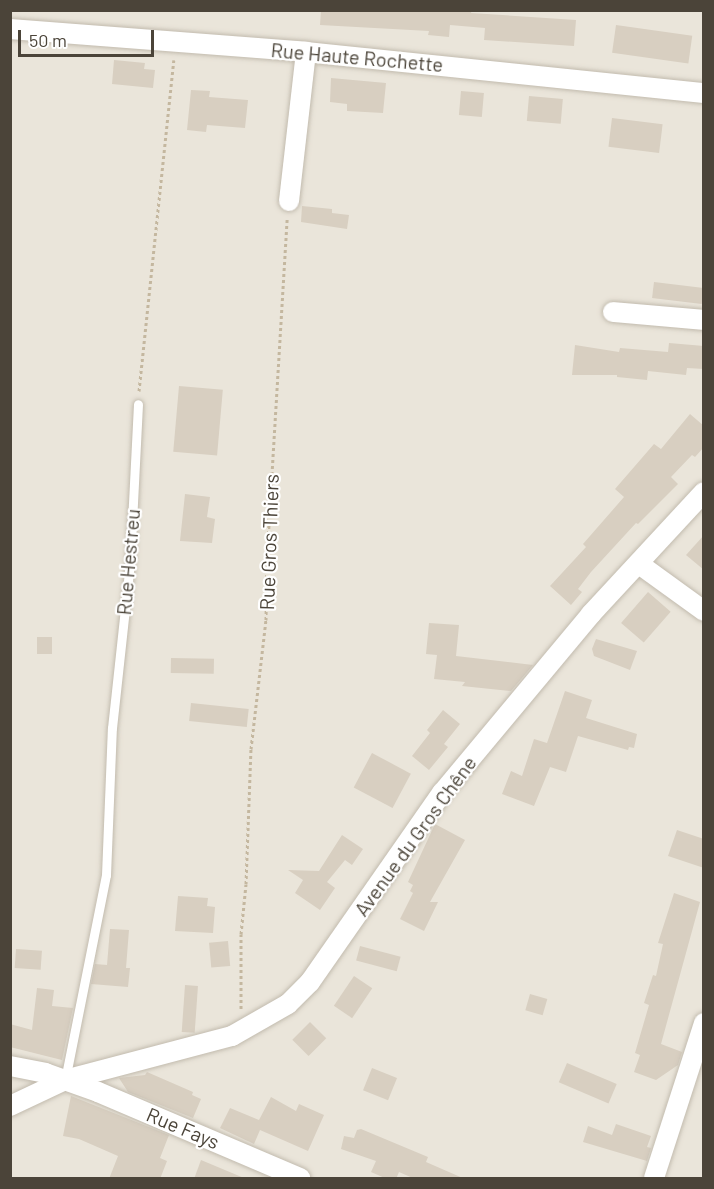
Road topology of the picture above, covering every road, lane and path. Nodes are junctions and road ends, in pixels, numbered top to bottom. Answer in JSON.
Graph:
{"nodes":[{"id":1,"x":10,"y":28,"type":"edge"},
{"id":2,"x":176,"y":40,"type":"junction"},
{"id":3,"x":306,"y":52,"type":"junction"},
{"id":4,"x":704,"y":93,"type":"edge"},
{"id":5,"x":289,"y":201,"type":"joint"},
{"id":6,"x":613,"y":312,"type":"dead end"},
{"id":7,"x":704,"y":320,"type":"edge"},
{"id":8,"x":138,"y":404,"type":"joint"},
{"id":9,"x":704,"y":492,"type":"edge"},
{"id":10,"x":639,"y":564,"type":"junction"},
{"id":11,"x":704,"y":611,"type":"edge"},
{"id":12,"x":704,"y":1023,"type":"edge"},
{"id":13,"x":242,"y":1032,"type":"junction"},
{"id":14,"x":10,"y":1066,"type":"edge"},
{"id":15,"x":65,"y":1080,"type":"junction"},
{"id":16,"x":10,"y":1106,"type":"edge"},
{"id":17,"x":300,"y":1179,"type":"edge"},
{"id":18,"x":654,"y":1179,"type":"edge"}],
"edges":[{"from":1,"to":2,"type":"street","name":"Rue Haute Rochette"},
{"from":2,"to":3,"type":"street","name":"Rue Haute Rochette"},
{"from":2,"to":8,"type":"path"},
{"from":3,"to":4,"type":"street","name":"Rue Haute Rochette"},
{"from":3,"to":5,"type":"street"},
{"from":5,"to":13,"type":"path","name":"Rue Gros Thiers"},
{"from":6,"to":7,"type":"street"},
{"from":8,"to":15,"type":"lane","name":"Rue Hestreu"},
{"from":9,"to":10,"type":"street","name":"Avenue du Gros Chêne"},
{"from":10,"to":11,"type":"street"},
{"from":10,"to":13,"type":"street","name":"Avenue du Gros Chêne"},
{"from":12,"to":18,"type":"street"},
{"from":13,"to":15,"type":"street","name":"Avenue du Gros Chêne"},
{"from":14,"to":15,"type":"street","name":"Rue Fays"},
{"from":15,"to":16,"type":"street","name":"Avenue du Gros Chêne"},
{"from":15,"to":17,"type":"street","name":"Rue Fays"}]}
